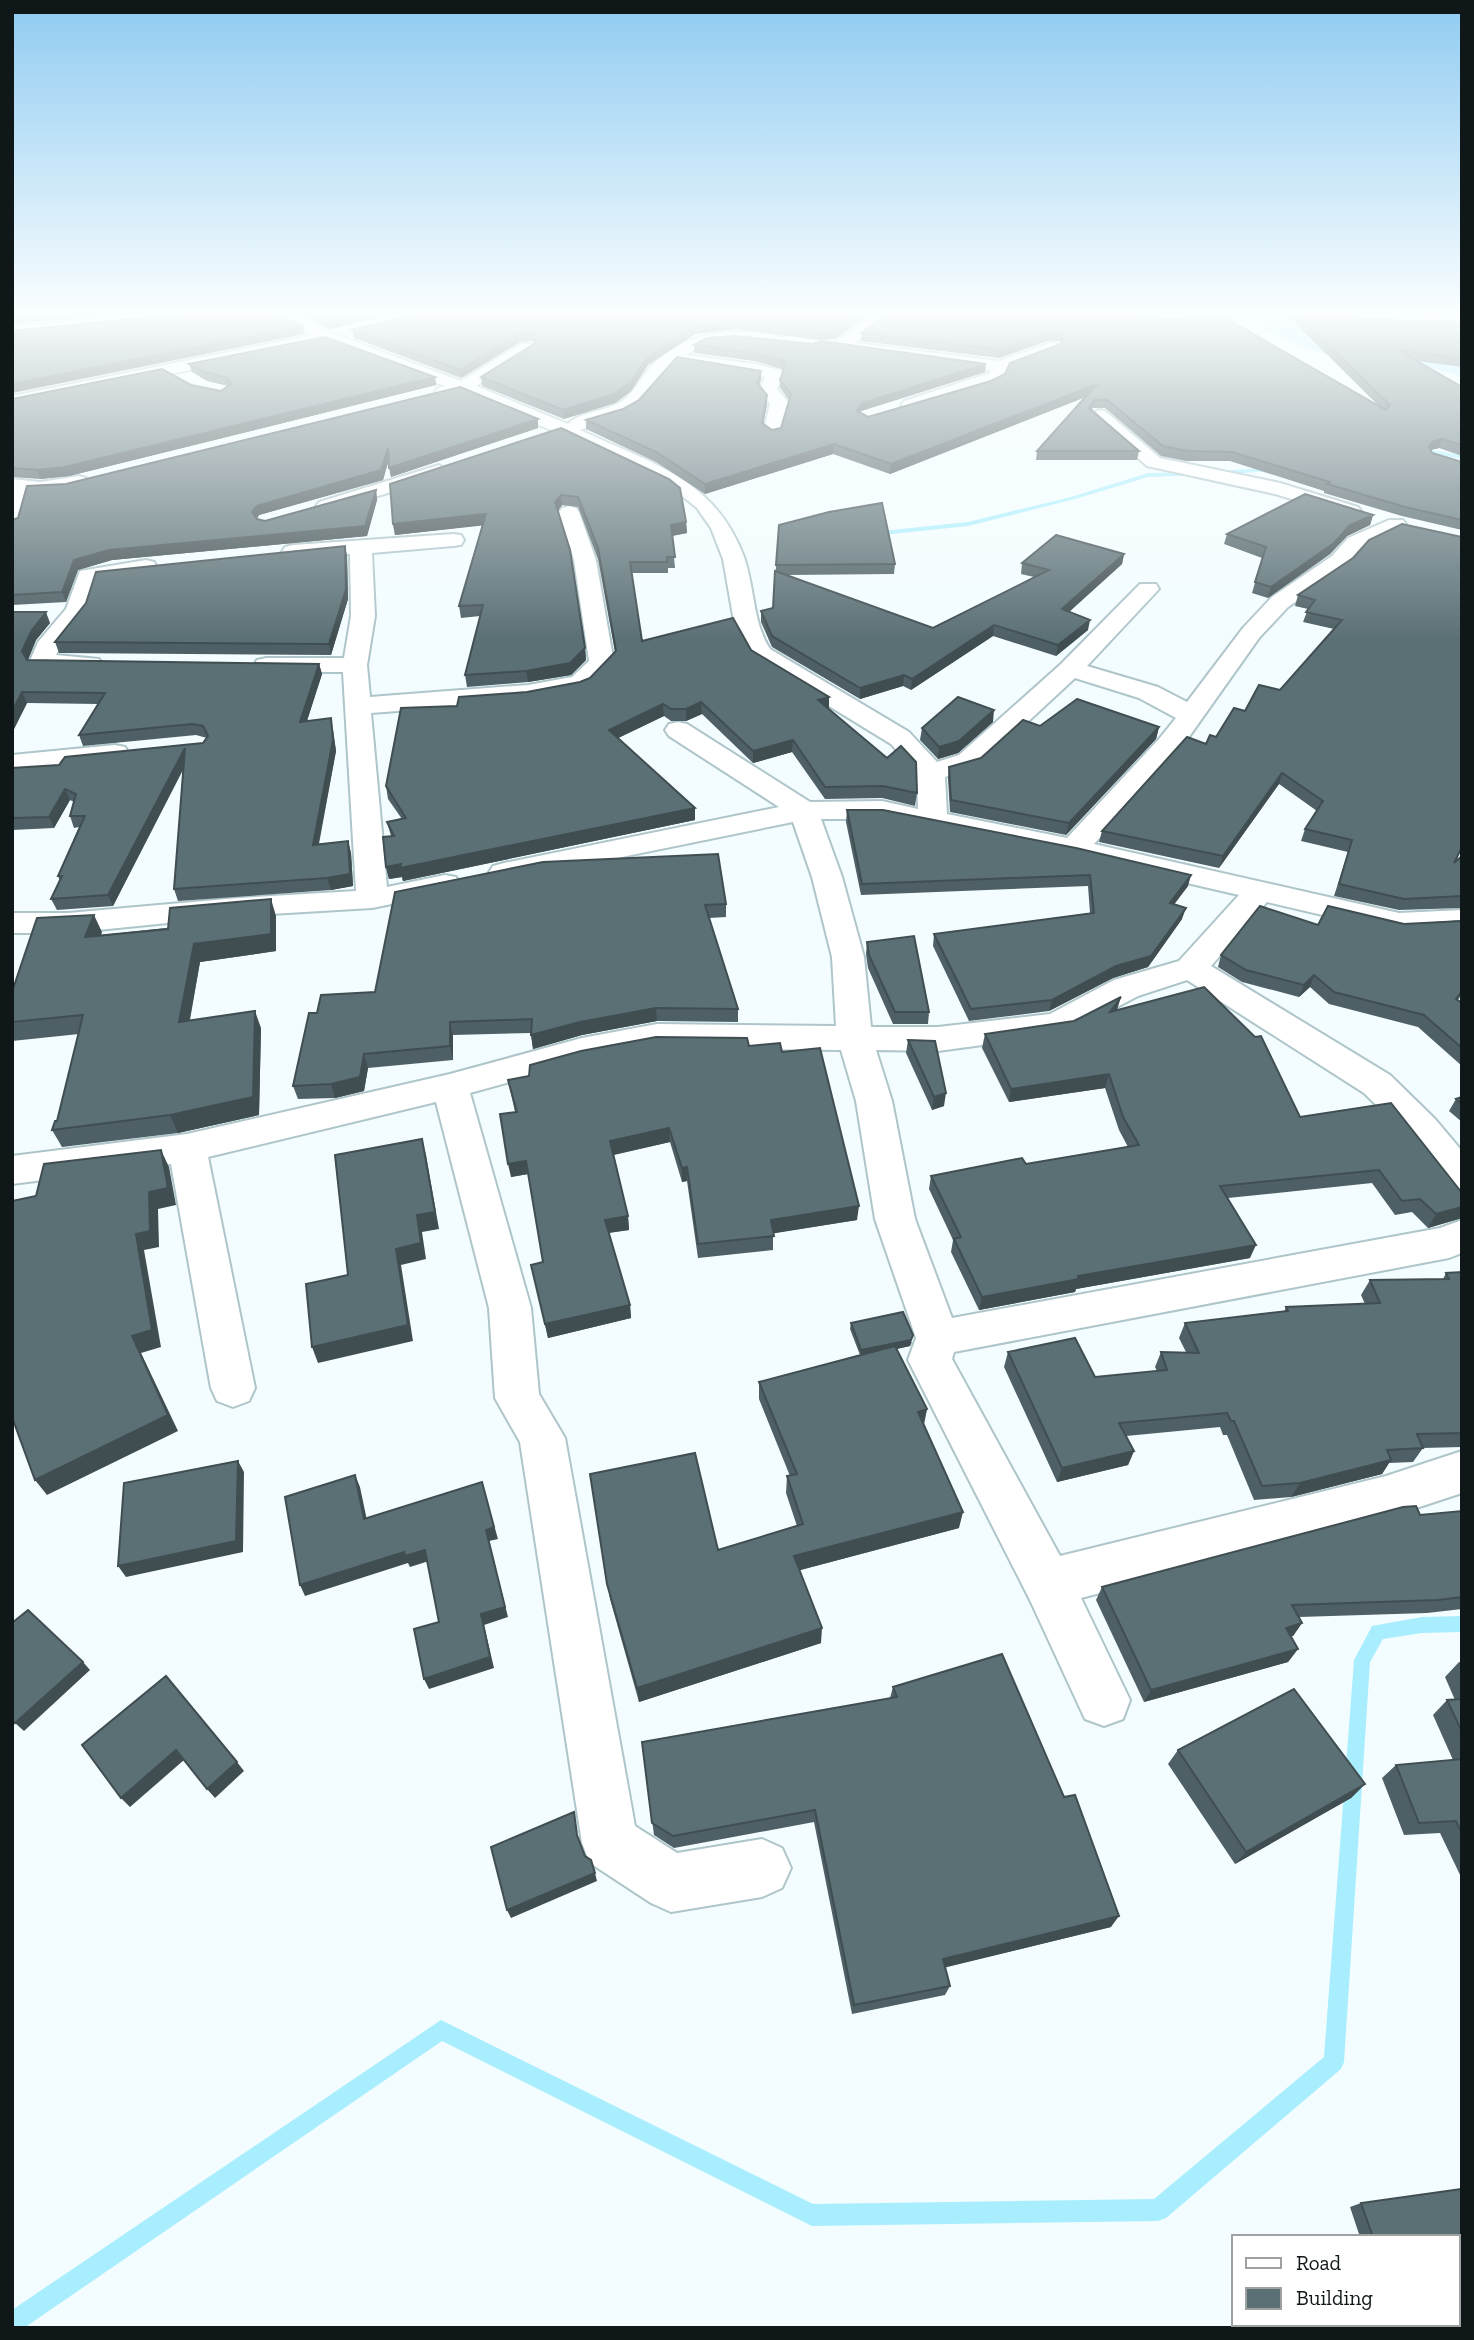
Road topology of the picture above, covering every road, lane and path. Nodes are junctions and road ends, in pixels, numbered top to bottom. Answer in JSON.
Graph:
{"nodes":[{"id":1,"x":543,"y":420,"type":"edge"},
{"id":2,"x":590,"y":420,"type":"edge"},
{"id":3,"x":775,"y":420,"type":"edge"},
{"id":4,"x":1105,"y":420,"type":"edge"},
{"id":5,"x":564,"y":429,"type":"junction"},
{"id":6,"x":773,"y":432,"type":"edge"},
{"id":7,"x":539,"y":438,"type":"edge"},
{"id":8,"x":451,"y":467,"type":"edge"},
{"id":9,"x":93,"y":479,"type":"edge"},
{"id":10,"x":17,"y":485,"type":"edge"},
{"id":11,"x":307,"y":511,"type":"edge"},
{"id":12,"x":569,"y":512,"type":"edge"},
{"id":13,"x":12,"y":523,"type":"edge"},
{"id":14,"x":1396,"y":524,"type":"junction"},
{"id":15,"x":1423,"y":530,"type":"edge"},
{"id":16,"x":453,"y":540,"type":"dead end"},
{"id":17,"x":361,"y":545,"type":"junction"},
{"id":18,"x":278,"y":554,"type":"edge"},
{"id":19,"x":168,"y":565,"type":"edge"},
{"id":20,"x":1149,"y":589,"type":"dead end"},
{"id":21,"x":51,"y":612,"type":"edge"},
{"id":22,"x":76,"y":612,"type":"junction"},
{"id":23,"x":110,"y":664,"type":"edge"},
{"id":24,"x":247,"y":665,"type":"edge"},
{"id":25,"x":355,"y":665,"type":"junction"},
{"id":26,"x":1070,"y":669,"type":"junction"},
{"id":27,"x":357,"y":706,"type":"junction"},
{"id":28,"x":1191,"y":716,"type":"junction"},
{"id":29,"x":678,"y":730,"type":"edge"},
{"id":30,"x":135,"y":751,"type":"edge"},
{"id":31,"x":12,"y":763,"type":"edge"},
{"id":32,"x":931,"y":772,"type":"junction"},
{"id":33,"x":804,"y":811,"type":"junction"},
{"id":34,"x":933,"y":818,"type":"junction"},
{"id":35,"x":1074,"y":848,"type":"junction"},
{"id":36,"x":1260,"y":891,"type":"junction"},
{"id":37,"x":372,"y":899,"type":"junction"},
{"id":38,"x":1462,"y":920,"type":"edge"},
{"id":39,"x":12,"y":923,"type":"edge"},
{"id":40,"x":1191,"y":968,"type":"junction"},
{"id":41,"x":854,"y":1036,"type":"junction"},
{"id":42,"x":450,"y":1086,"type":"junction"},
{"id":43,"x":187,"y":1148,"type":"junction"},
{"id":44,"x":12,"y":1170,"type":"edge"},
{"id":45,"x":1462,"y":1178,"type":"edge"},
{"id":46,"x":1462,"y":1235,"type":"edge"},
{"id":47,"x":938,"y":1338,"type":"junction"},
{"id":48,"x":233,"y":1388,"type":"dead end"},
{"id":49,"x":1462,"y":1472,"type":"edge"},
{"id":50,"x":1048,"y":1583,"type":"junction"},
{"id":51,"x":1104,"y":1700,"type":"dead end"},
{"id":52,"x":762,"y":1868,"type":"dead end"}],
"edges":[{"from":1,"to":5,"type":"street"},
{"from":2,"to":5,"type":"street"},
{"from":3,"to":6,"type":"street"},
{"from":4,"to":14,"type":"street"},
{"from":5,"to":7,"type":"street"},
{"from":5,"to":32,"type":"street"},
{"from":8,"to":11,"type":"street"},
{"from":9,"to":10,"type":"street"},
{"from":10,"to":13,"type":"street"},
{"from":12,"to":27,"type":"street"},
{"from":14,"to":15,"type":"street"},
{"from":14,"to":28,"type":"street"},
{"from":16,"to":17,"type":"street"},
{"from":17,"to":18,"type":"street"},
{"from":17,"to":25,"type":"street"},
{"from":19,"to":22,"type":"street"},
{"from":20,"to":26,"type":"street"},
{"from":21,"to":22,"type":"street"},
{"from":22,"to":23,"type":"street"},
{"from":24,"to":25,"type":"street"},
{"from":25,"to":27,"type":"street"},
{"from":26,"to":28,"type":"street"},
{"from":26,"to":32,"type":"street"},
{"from":27,"to":37,"type":"street"},
{"from":28,"to":35,"type":"street"},
{"from":29,"to":33,"type":"street"},
{"from":30,"to":31,"type":"street"},
{"from":32,"to":34,"type":"street"},
{"from":33,"to":34,"type":"street"},
{"from":33,"to":37,"type":"street"},
{"from":33,"to":41,"type":"street"},
{"from":34,"to":35,"type":"street"},
{"from":35,"to":36,"type":"street"},
{"from":36,"to":38,"type":"street"},
{"from":36,"to":40,"type":"street"},
{"from":37,"to":39,"type":"street"},
{"from":40,"to":41,"type":"street"},
{"from":40,"to":45,"type":"street"},
{"from":41,"to":42,"type":"street"},
{"from":41,"to":47,"type":"street"},
{"from":42,"to":43,"type":"street"},
{"from":42,"to":52,"type":"street"},
{"from":43,"to":44,"type":"street"},
{"from":43,"to":48,"type":"street"},
{"from":46,"to":47,"type":"street"},
{"from":47,"to":50,"type":"street"},
{"from":49,"to":50,"type":"street"},
{"from":50,"to":51,"type":"street"}]}
